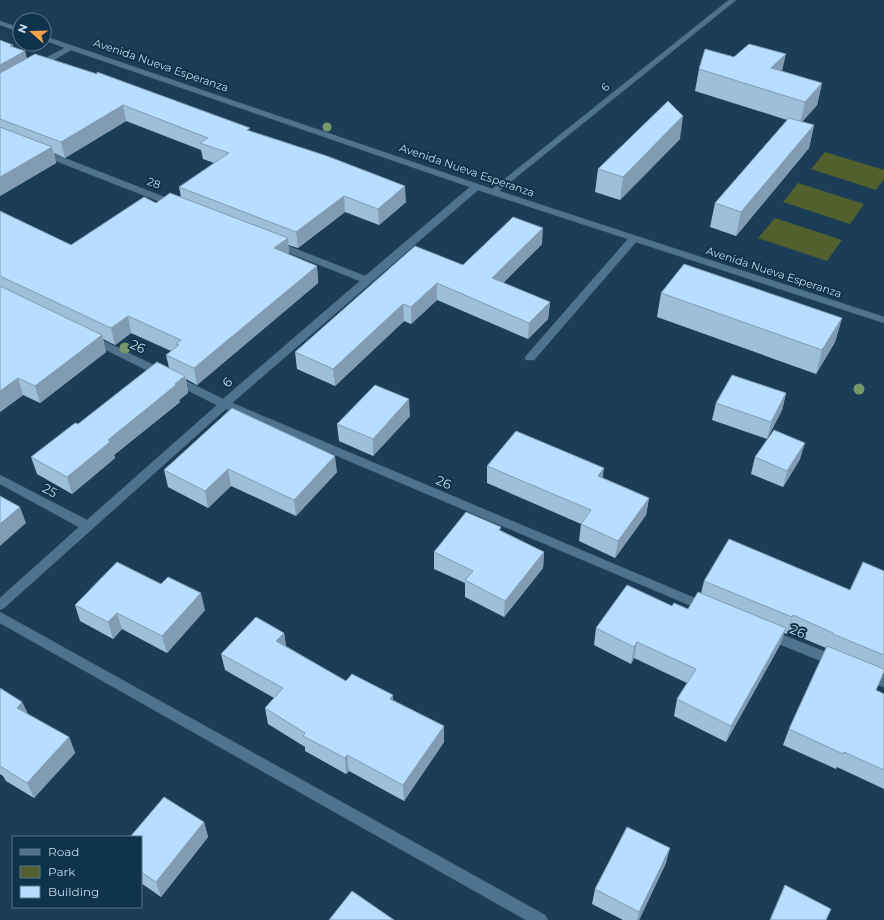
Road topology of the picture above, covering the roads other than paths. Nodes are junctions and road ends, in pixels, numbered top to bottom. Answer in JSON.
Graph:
{"nodes":[{"id":1,"x":733,"y":0,"type":"edge"},
{"id":2,"x":0,"y":23,"type":"edge"},
{"id":3,"x":12,"y":27,"type":"edge"},
{"id":4,"x":52,"y":41,"type":"edge"},
{"id":5,"x":71,"y":47,"type":"junction"},
{"id":6,"x":32,"y":69,"type":"edge"},
{"id":7,"x":29,"y":147,"type":"edge"},
{"id":8,"x":477,"y":186,"type":"junction"},
{"id":9,"x":493,"y":192,"type":"junction"},
{"id":10,"x":183,"y":208,"type":"edge"},
{"id":11,"x":264,"y":239,"type":"edge"},
{"id":12,"x":633,"y":239,"type":"junction"},
{"id":13,"x":366,"y":280,"type":"junction"},
{"id":14,"x":884,"y":320,"type":"edge"},
{"id":15,"x":84,"y":335,"type":"edge"},
{"id":16,"x":530,"y":358,"type":"dead end"},
{"id":17,"x":224,"y":404,"type":"junction"},
{"id":18,"x":0,"y":479,"type":"edge"},
{"id":19,"x":88,"y":526,"type":"junction"},
{"id":20,"x":0,"y":604,"type":"edge"},
{"id":21,"x":715,"y":611,"type":"edge"},
{"id":22,"x":0,"y":617,"type":"edge"},
{"id":23,"x":759,"y":630,"type":"edge"},
{"id":24,"x":884,"y":682,"type":"edge"},
{"id":25,"x":540,"y":920,"type":"edge"}],
"edges":[{"from":1,"to":9,"type":"street","name":"6"},
{"from":2,"to":3,"type":"street"},
{"from":4,"to":5,"type":"street","name":"Avenida Nueva Esperanza"},
{"from":5,"to":6,"type":"street"},
{"from":5,"to":8,"type":"street","name":"Avenida Nueva Esperanza"},
{"from":7,"to":10,"type":"street","name":"28"},
{"from":8,"to":9,"type":"street","name":"Avenida Nueva Esperanza"},
{"from":8,"to":13,"type":"street","name":"6"},
{"from":9,"to":12,"type":"street","name":"Avenida Nueva Esperanza"},
{"from":11,"to":13,"type":"street"},
{"from":12,"to":14,"type":"street","name":"Avenida Nueva Esperanza"},
{"from":12,"to":16,"type":"street"},
{"from":13,"to":17,"type":"street","name":"6"},
{"from":15,"to":17,"type":"street","name":"26"},
{"from":17,"to":19,"type":"street","name":"6"},
{"from":17,"to":21,"type":"street","name":"26"},
{"from":18,"to":19,"type":"street","name":"25"},
{"from":19,"to":20,"type":"street","name":"6"},
{"from":22,"to":25,"type":"street"},
{"from":23,"to":24,"type":"street","name":"26"}]}
